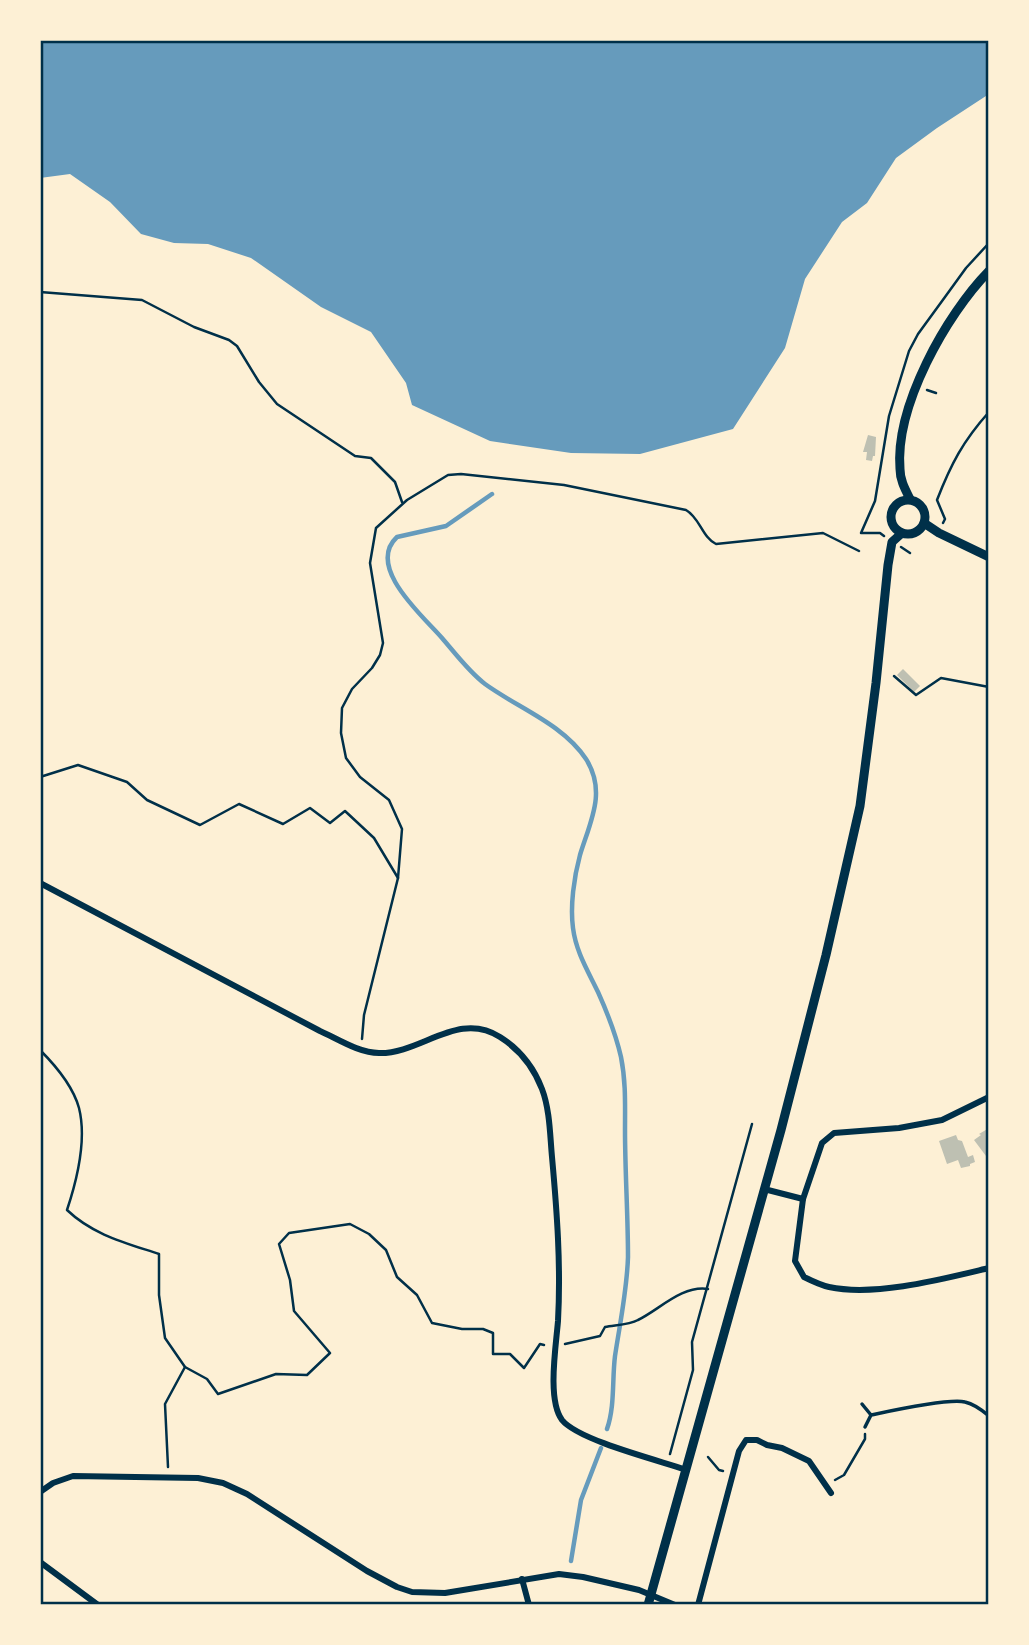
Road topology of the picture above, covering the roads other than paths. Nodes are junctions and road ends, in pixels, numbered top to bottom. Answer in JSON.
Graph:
{"nodes":[{"id":1,"x":989,"y":271,"type":"edge"},
{"id":2,"x":910,"y":499,"type":"junction"},
{"id":3,"x":924,"y":523,"type":"junction"},
{"id":4,"x":902,"y":533,"type":"junction"},
{"id":5,"x":989,"y":557,"type":"edge"},
{"id":6,"x":40,"y":883,"type":"edge"},
{"id":7,"x":989,"y":1097,"type":"edge"},
{"id":8,"x":764,"y":1189,"type":"junction"},
{"id":9,"x":803,"y":1199,"type":"junction"},
{"id":10,"x":989,"y":1268,"type":"edge"},
{"id":11,"x":862,"y":1404,"type":"dead end"},
{"id":12,"x":872,"y":1415,"type":"junction"},
{"id":13,"x":989,"y":1416,"type":"edge"},
{"id":14,"x":865,"y":1427,"type":"road end"},
{"id":15,"x":684,"y":1469,"type":"junction"},
{"id":16,"x":40,"y":1492,"type":"edge"},
{"id":17,"x":831,"y":1493,"type":"dead end"},
{"id":18,"x":40,"y":1562,"type":"edge"},
{"id":19,"x":522,"y":1579,"type":"junction"},
{"id":20,"x":650,"y":1593,"type":"junction"},
{"id":21,"x":98,"y":1605,"type":"edge"},
{"id":22,"x":529,"y":1605,"type":"edge"},
{"id":23,"x":648,"y":1605,"type":"edge"},
{"id":24,"x":676,"y":1605,"type":"edge"},
{"id":25,"x":698,"y":1605,"type":"edge"}],
"edges":[{"from":1,"to":2,"type":"main road"},
{"from":2,"to":3,"type":"main road"},
{"from":2,"to":4,"type":"main road"},
{"from":3,"to":4,"type":"main road"},
{"from":3,"to":5,"type":"main road"},
{"from":4,"to":8,"type":"main road"},
{"from":6,"to":15,"type":"street"},
{"from":7,"to":9,"type":"street"},
{"from":8,"to":9,"type":"street"},
{"from":8,"to":15,"type":"main road"},
{"from":9,"to":10,"type":"street"},
{"from":11,"to":12,"type":"lane"},
{"from":12,"to":13,"type":"lane"},
{"from":12,"to":14,"type":"lane"},
{"from":15,"to":20,"type":"main road"},
{"from":16,"to":19,"type":"street"},
{"from":17,"to":25,"type":"street"},
{"from":18,"to":21,"type":"street"},
{"from":19,"to":20,"type":"street"},
{"from":19,"to":22,"type":"street"},
{"from":20,"to":23,"type":"main road"},
{"from":20,"to":24,"type":"street"}]}
